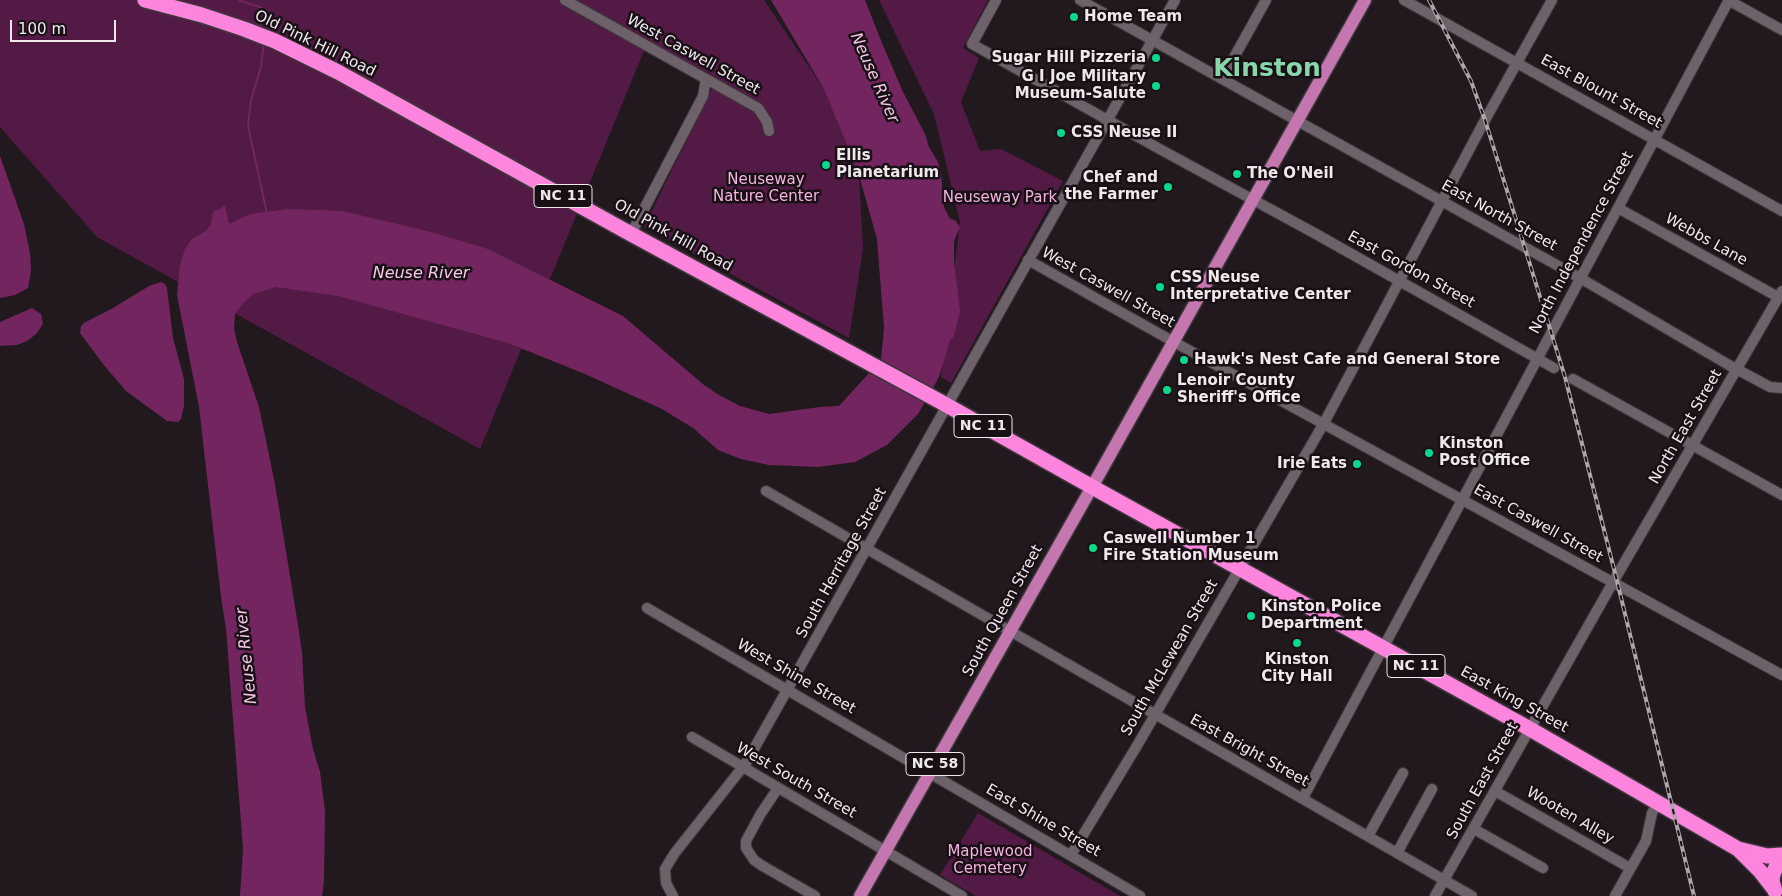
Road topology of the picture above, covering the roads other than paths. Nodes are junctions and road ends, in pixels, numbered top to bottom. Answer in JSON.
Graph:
{"nodes":[{"id":1,"x":145,"y":0,"type":"edge"},
{"id":2,"x":564,"y":0,"type":"edge"},
{"id":3,"x":996,"y":0,"type":"edge"},
{"id":4,"x":1080,"y":0,"type":"edge"},
{"id":5,"x":1175,"y":0,"type":"edge"},
{"id":6,"x":1266,"y":0,"type":"edge"},
{"id":7,"x":1365,"y":0,"type":"edge"},
{"id":8,"x":1404,"y":0,"type":"edge"},
{"id":9,"x":1552,"y":0,"type":"edge"},
{"id":10,"x":1729,"y":0,"type":"edge"},
{"id":11,"x":1782,"y":30,"type":"edge"},
{"id":12,"x":1152,"y":40,"type":"junction"},
{"id":13,"x":1518,"y":63,"type":"junction"},
{"id":14,"x":706,"y":78,"type":"junction"},
{"id":15,"x":1222,"y":79,"type":"junction"},
{"id":16,"x":1107,"y":120,"type":"junction"},
{"id":17,"x":1297,"y":121,"type":"junction"},
{"id":18,"x":769,"y":131,"type":"dead end"},
{"id":19,"x":1654,"y":140,"type":"junction"},
{"id":20,"x":1253,"y":200,"type":"junction"},
{"id":21,"x":1441,"y":202,"type":"junction"},
{"id":22,"x":1618,"y":208,"type":"junction"},
{"id":23,"x":1782,"y":211,"type":"edge"},
{"id":24,"x":631,"y":234,"type":"junction"},
{"id":25,"x":1028,"y":260,"type":"junction"},
{"id":26,"x":1580,"y":278,"type":"junction"},
{"id":27,"x":1399,"y":281,"type":"junction"},
{"id":28,"x":1780,"y":294,"type":"edge"},
{"id":29,"x":1174,"y":342,"type":"junction"},
{"id":30,"x":1538,"y":359,"type":"junction"},
{"id":31,"x":1554,"y":368,"type":"dead end"},
{"id":32,"x":1737,"y":369,"type":"junction"},
{"id":33,"x":1573,"y":379,"type":"dead end"},
{"id":34,"x":1782,"y":388,"type":"edge"},
{"id":35,"x":944,"y":404,"type":"junction"},
{"id":36,"x":1324,"y":423,"type":"junction"},
{"id":37,"x":1692,"y":445,"type":"junction"},
{"id":38,"x":1092,"y":488,"type":"junction"},
{"id":39,"x":766,"y":492,"type":"dead end"},
{"id":40,"x":1782,"y":495,"type":"edge"},
{"id":41,"x":1462,"y":500,"type":"junction"},
{"id":42,"x":867,"y":549,"type":"junction"},
{"id":43,"x":1240,"y":569,"type":"junction"},
{"id":44,"x":1615,"y":580,"type":"junction"},
{"id":45,"x":647,"y":608,"type":"dead end"},
{"id":46,"x":1010,"y":631,"type":"junction"},
{"id":47,"x":1384,"y":648,"type":"junction"},
{"id":48,"x":1782,"y":675,"type":"edge"},
{"id":49,"x":788,"y":690,"type":"junction"},
{"id":50,"x":1155,"y":715,"type":"junction"},
{"id":51,"x":1530,"y":729,"type":"junction"},
{"id":52,"x":692,"y":737,"type":"dead end"},
{"id":53,"x":743,"y":767,"type":"junction"},
{"id":54,"x":930,"y":773,"type":"junction"},
{"id":55,"x":1403,"y":773,"type":"dead end"},
{"id":56,"x":778,"y":788,"type":"junction"},
{"id":57,"x":1432,"y":789,"type":"dead end"},
{"id":58,"x":1495,"y":791,"type":"junction"},
{"id":59,"x":1303,"y":798,"type":"junction"},
{"id":60,"x":1658,"y":803,"type":"junction"},
{"id":61,"x":1474,"y":829,"type":"junction"},
{"id":62,"x":1368,"y":836,"type":"junction"},
{"id":63,"x":1738,"y":849,"type":"junction"},
{"id":64,"x":886,"y":851,"type":"junction"},
{"id":65,"x":1397,"y":852,"type":"junction"},
{"id":66,"x":1070,"y":855,"type":"junction"},
{"id":67,"x":1782,"y":855,"type":"edge"},
{"id":68,"x":1782,"y":860,"type":"edge"},
{"id":69,"x":1542,"y":868,"type":"dead end"},
{"id":70,"x":1630,"y":868,"type":"junction"},
{"id":71,"x":1444,"y":880,"type":"junction"},
{"id":72,"x":1776,"y":893,"type":"edge"},
{"id":73,"x":673,"y":896,"type":"edge"},
{"id":74,"x":815,"y":896,"type":"edge"},
{"id":75,"x":860,"y":896,"type":"edge"},
{"id":76,"x":962,"y":896,"type":"edge"},
{"id":77,"x":1140,"y":896,"type":"edge"},
{"id":78,"x":1435,"y":896,"type":"edge"},
{"id":79,"x":1472,"y":896,"type":"edge"},
{"id":80,"x":1615,"y":896,"type":"edge"}],
"edges":[{"from":1,"to":24,"type":"highway","name":"Old Pink Hill Road","number":"NC 11"},
{"from":2,"to":14,"type":"street","name":"West Caswell Street"},
{"from":3,"to":16,"type":"street","name":"East Gordon Street"},
{"from":4,"to":12,"type":"street","name":"East North Street"},
{"from":5,"to":12,"type":"street","name":"South Herritage Street"},
{"from":6,"to":15,"type":"street"},
{"from":7,"to":17,"type":"main road","number":"NC 58"},
{"from":8,"to":13,"type":"street","name":"East Blount Street"},
{"from":9,"to":13,"type":"street","name":"South McLewean Street"},
{"from":10,"to":11,"type":"street"},
{"from":10,"to":19,"type":"street","name":"North Independence Street"},
{"from":12,"to":15,"type":"street","name":"East North Street"},
{"from":12,"to":16,"type":"street","name":"South Herritage Street"},
{"from":13,"to":19,"type":"street","name":"East Blount Street"},
{"from":13,"to":21,"type":"street","name":"South McLewean Street"},
{"from":14,"to":18,"type":"street","name":"West Caswell Street"},
{"from":14,"to":24,"type":"street"},
{"from":15,"to":17,"type":"street","name":"East North Street"},
{"from":16,"to":20,"type":"street","name":"East Gordon Street"},
{"from":16,"to":25,"type":"street","name":"South Herritage Street"},
{"from":17,"to":20,"type":"main road","number":"NC 58"},
{"from":17,"to":21,"type":"street","name":"East North Street"},
{"from":19,"to":22,"type":"street","name":"North Independence Street"},
{"from":19,"to":23,"type":"street","name":"East Blount Street"},
{"from":20,"to":27,"type":"street","name":"East Gordon Street"},
{"from":20,"to":29,"type":"main road","number":"NC 58"},
{"from":21,"to":26,"type":"street","name":"East North Street"},
{"from":21,"to":27,"type":"street","name":"South McLewean Street"},
{"from":22,"to":26,"type":"street","name":"North Independence Street"},
{"from":22,"to":28,"type":"street","name":"Webbs Lane"},
{"from":24,"to":35,"type":"highway","name":"Old Pink Hill Road","number":"NC 11"},
{"from":25,"to":29,"type":"street","name":"West Caswell Street"},
{"from":25,"to":35,"type":"street","name":"South Herritage Street"},
{"from":26,"to":30,"type":"street","name":"North Independence Street"},
{"from":26,"to":32,"type":"street","name":"East North Street"},
{"from":27,"to":30,"type":"street","name":"East Gordon Street"},
{"from":27,"to":36,"type":"street","name":"South McLewean Street"},
{"from":28,"to":32,"type":"street","name":"North East Street"},
{"from":29,"to":36,"type":"street","name":"East Caswell Street"},
{"from":29,"to":38,"type":"main road","name":"South Queen Street","number":"NC 58"},
{"from":30,"to":31,"type":"street","name":"East Gordon Street"},
{"from":30,"to":41,"type":"street","name":"North Independence Street"},
{"from":32,"to":34,"type":"street","name":"East North Street"},
{"from":32,"to":37,"type":"street","name":"North East Street"},
{"from":33,"to":37,"type":"street"},
{"from":35,"to":38,"type":"highway","name":"Old Pink Hill Road","number":"NC 11"},
{"from":35,"to":42,"type":"street","name":"South Herritage Street"},
{"from":36,"to":41,"type":"street","name":"East Caswell Street"},
{"from":36,"to":43,"type":"street","name":"South McLewean Street"},
{"from":37,"to":40,"type":"street"},
{"from":37,"to":44,"type":"street","name":"North East Street"},
{"from":38,"to":43,"type":"highway","name":"East King Street","number":"NC 11"},
{"from":38,"to":46,"type":"main road","name":"South Queen Street","number":"NC 58"},
{"from":39,"to":42,"type":"street","name":"East Bright Street"},
{"from":41,"to":44,"type":"street","name":"East Caswell Street"},
{"from":41,"to":47,"type":"street","name":"North Independence Street"},
{"from":42,"to":46,"type":"street","name":"East Bright Street"},
{"from":42,"to":49,"type":"street","name":"South Herritage Street"},
{"from":43,"to":47,"type":"highway","name":"East King Street","number":"NC 11"},
{"from":43,"to":50,"type":"street","name":"South McLewean Street"},
{"from":44,"to":48,"type":"street","name":"East Caswell Street"},
{"from":44,"to":51,"type":"street","name":"South East Street"},
{"from":45,"to":49,"type":"street","name":"West Shine Street"},
{"from":46,"to":50,"type":"street","name":"East Bright Street"},
{"from":46,"to":54,"type":"main road","name":"South Queen Street","number":"NC 58"},
{"from":47,"to":51,"type":"highway","name":"East King Street","number":"NC 11"},
{"from":47,"to":59,"type":"street","name":"North Independence Street"},
{"from":49,"to":53,"type":"street","name":"South Herritage Street"},
{"from":49,"to":54,"type":"street","name":"West Shine Street"},
{"from":50,"to":59,"type":"street","name":"East Bright Street"},
{"from":50,"to":66,"type":"street","name":"South McLewean Street"},
{"from":51,"to":58,"type":"street","name":"South East Street"},
{"from":51,"to":60,"type":"highway","name":"East King Street","number":"NC 11"},
{"from":52,"to":53,"type":"street","name":"West South Street"},
{"from":53,"to":56,"type":"street","name":"West South Street"},
{"from":53,"to":73,"type":"street","name":"South Herritage Street"},
{"from":54,"to":64,"type":"main road","name":"South Queen Street","number":"NC 58"},
{"from":54,"to":66,"type":"street","name":"East Shine Street"},
{"from":55,"to":62,"type":"street"},
{"from":56,"to":64,"type":"street","name":"West South Street"},
{"from":56,"to":74,"type":"street"},
{"from":57,"to":65,"type":"street"},
{"from":58,"to":61,"type":"street","name":"South East Street"},
{"from":58,"to":70,"type":"street","name":"Wooten Alley"},
{"from":59,"to":62,"type":"street","name":"East Bright Street"},
{"from":60,"to":63,"type":"highway","name":"East King Street","number":"NC 11"},
{"from":60,"to":70,"type":"street"},
{"from":61,"to":69,"type":"street"},
{"from":61,"to":71,"type":"street","name":"South East Street"},
{"from":62,"to":65,"type":"street","name":"East Bright Street"},
{"from":63,"to":67,"type":"highway","number":"NC 11"},
{"from":63,"to":72,"type":"highway","name":"East King Street","number":"NC 11"},
{"from":64,"to":75,"type":"main road","name":"South Queen Street","number":"NC 58"},
{"from":64,"to":76,"type":"street","name":"West South Street"},
{"from":65,"to":71,"type":"street","name":"East Bright Street"},
{"from":66,"to":77,"type":"street","name":"East Shine Street"},
{"from":68,"to":72,"type":"highway"},
{"from":70,"to":80,"type":"street"},
{"from":71,"to":78,"type":"street","name":"South East Street"},
{"from":71,"to":79,"type":"street","name":"East Bright Street"}]}
